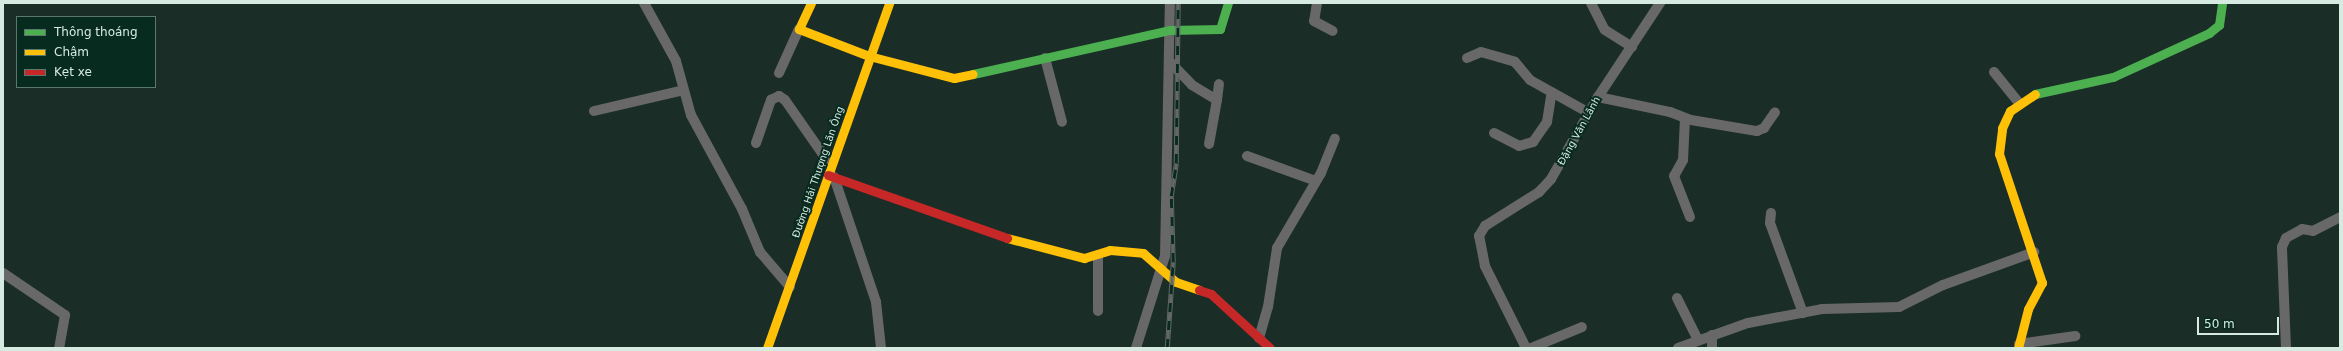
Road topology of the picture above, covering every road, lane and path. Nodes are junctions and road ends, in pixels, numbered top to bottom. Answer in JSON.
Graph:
{"nodes":[{"id":1,"x":644,"y":3,"type":"edge"},
{"id":2,"x":811,"y":3,"type":"edge"},
{"id":3,"x":889,"y":3,"type":"edge"},
{"id":4,"x":1170,"y":3,"type":"edge"},
{"id":5,"x":1228,"y":3,"type":"edge"},
{"id":6,"x":1317,"y":3,"type":"edge"},
{"id":7,"x":1592,"y":3,"type":"edge"},
{"id":8,"x":1660,"y":3,"type":"edge"},
{"id":9,"x":2222,"y":3,"type":"edge"},
{"id":10,"x":799,"y":29,"type":"junction"},
{"id":11,"x":1170,"y":30,"type":"junction"},
{"id":12,"x":1333,"y":31,"type":"dead end"},
{"id":13,"x":1632,"y":48,"type":"junction"},
{"id":14,"x":869,"y":56,"type":"junction"},
{"id":15,"x":1046,"y":58,"type":"junction"},
{"id":16,"x":1467,"y":58,"type":"dead end"},
{"id":17,"x":1168,"y":61,"type":"junction"},
{"id":18,"x":1994,"y":72,"type":"dead end"},
{"id":19,"x":779,"y":73,"type":"dead end"},
{"id":20,"x":1219,"y":84,"type":"dead end"},
{"id":21,"x":684,"y":90,"type":"junction"},
{"id":22,"x":1552,"y":92,"type":"junction"},
{"id":23,"x":1598,"y":97,"type":"junction"},
{"id":24,"x":1217,"y":100,"type":"junction"},
{"id":25,"x":2019,"y":102,"type":"junction"},
{"id":26,"x":594,"y":111,"type":"dead end"},
{"id":27,"x":1775,"y":112,"type":"dead end"},
{"id":28,"x":1589,"y":113,"type":"junction"},
{"id":29,"x":1685,"y":118,"type":"junction"},
{"id":30,"x":1062,"y":122,"type":"dead end"},
{"id":31,"x":1494,"y":134,"type":"dead end"},
{"id":32,"x":1334,"y":139,"type":"dead end"},
{"id":33,"x":756,"y":143,"type":"dead end"},
{"id":34,"x":1209,"y":144,"type":"dead end"},
{"id":35,"x":1247,"y":156,"type":"dead end"},
{"id":36,"x":831,"y":173,"type":"junction"},
{"id":37,"x":1316,"y":181,"type":"junction"},
{"id":38,"x":1771,"y":213,"type":"dead end"},
{"id":39,"x":1690,"y":217,"type":"dead end"},
{"id":40,"x":2340,"y":217,"type":"edge"},
{"id":41,"x":2034,"y":252,"type":"junction"},
{"id":42,"x":1098,"y":256,"type":"junction"},
{"id":43,"x":1161,"y":265,"type":"junction"},
{"id":44,"x":3,"y":273,"type":"edge"},
{"id":45,"x":790,"y":287,"type":"junction"},
{"id":46,"x":1677,"y":298,"type":"dead end"},
{"id":47,"x":1098,"y":311,"type":"dead end"},
{"id":48,"x":1803,"y":313,"type":"junction"},
{"id":49,"x":1582,"y":327,"type":"dead end"},
{"id":50,"x":1712,"y":335,"type":"junction"},
{"id":51,"x":2075,"y":336,"type":"dead end"},
{"id":52,"x":1259,"y":338,"type":"junction"},
{"id":53,"x":1698,"y":340,"type":"junction"},
{"id":54,"x":2018,"y":346,"type":"edge"},
{"id":55,"x":58,"y":348,"type":"edge"},
{"id":56,"x":767,"y":348,"type":"edge"},
{"id":57,"x":881,"y":348,"type":"edge"},
{"id":58,"x":1136,"y":348,"type":"edge"},
{"id":59,"x":1270,"y":348,"type":"edge"},
{"id":60,"x":1526,"y":348,"type":"edge"},
{"id":61,"x":1531,"y":348,"type":"edge"},
{"id":62,"x":1678,"y":348,"type":"edge"},
{"id":63,"x":1712,"y":348,"type":"edge"},
{"id":64,"x":2286,"y":348,"type":"edge"}],
"edges":[{"from":1,"to":21,"type":"street"},
{"from":2,"to":10,"type":"street"},
{"from":3,"to":14,"type":"street","name":"Đường Hải Thượng Lãn Ông"},
{"from":4,"to":11,"type":"street"},
{"from":5,"to":11,"type":"street"},
{"from":6,"to":12,"type":"street"},
{"from":7,"to":13,"type":"street"},
{"from":8,"to":13,"type":"street","name":"Đặng Văn Lãnh"},
{"from":9,"to":25,"type":"street"},
{"from":10,"to":14,"type":"street"},
{"from":10,"to":19,"type":"street"},
{"from":11,"to":15,"type":"street"},
{"from":11,"to":17,"type":"street"},
{"from":13,"to":23,"type":"street","name":"Đặng Văn Lãnh"},
{"from":14,"to":15,"type":"street"},
{"from":14,"to":36,"type":"street","name":"Đường Hải Thượng Lãn Ông"},
{"from":15,"to":30,"type":"street"},
{"from":16,"to":22,"type":"street"},
{"from":17,"to":24,"type":"street"},
{"from":17,"to":43,"type":"street"},
{"from":18,"to":25,"type":"street"},
{"from":20,"to":24,"type":"street"},
{"from":21,"to":26,"type":"street"},
{"from":21,"to":45,"type":"street"},
{"from":22,"to":28,"type":"street"},
{"from":22,"to":31,"type":"street"},
{"from":23,"to":28,"type":"street","name":"Đặng Văn Lãnh"},
{"from":23,"to":29,"type":"street"},
{"from":24,"to":34,"type":"street"},
{"from":25,"to":41,"type":"street"},
{"from":27,"to":29,"type":"street"},
{"from":28,"to":60,"type":"street","name":"Đặng Văn Lãnh"},
{"from":29,"to":39,"type":"street"},
{"from":32,"to":37,"type":"street"},
{"from":33,"to":36,"type":"street"},
{"from":35,"to":37,"type":"street"},
{"from":36,"to":42,"type":"street"},
{"from":36,"to":45,"type":"street","name":"Đường Hải Thượng Lãn Ông"},
{"from":36,"to":57,"type":"street"},
{"from":37,"to":52,"type":"street"},
{"from":38,"to":48,"type":"street"},
{"from":40,"to":64,"type":"street"},
{"from":41,"to":48,"type":"street"},
{"from":41,"to":54,"type":"street"},
{"from":42,"to":43,"type":"street"},
{"from":42,"to":47,"type":"street"},
{"from":43,"to":52,"type":"street"},
{"from":43,"to":58,"type":"street"},
{"from":44,"to":55,"type":"street"},
{"from":45,"to":56,"type":"street","name":"Đường Hải Thượng Lãn Ông"},
{"from":46,"to":53,"type":"street"},
{"from":48,"to":50,"type":"street"},
{"from":49,"to":61,"type":"street"},
{"from":50,"to":53,"type":"street"},
{"from":50,"to":63,"type":"street"},
{"from":51,"to":54,"type":"street"},
{"from":52,"to":59,"type":"street"},
{"from":53,"to":62,"type":"street"}]}
